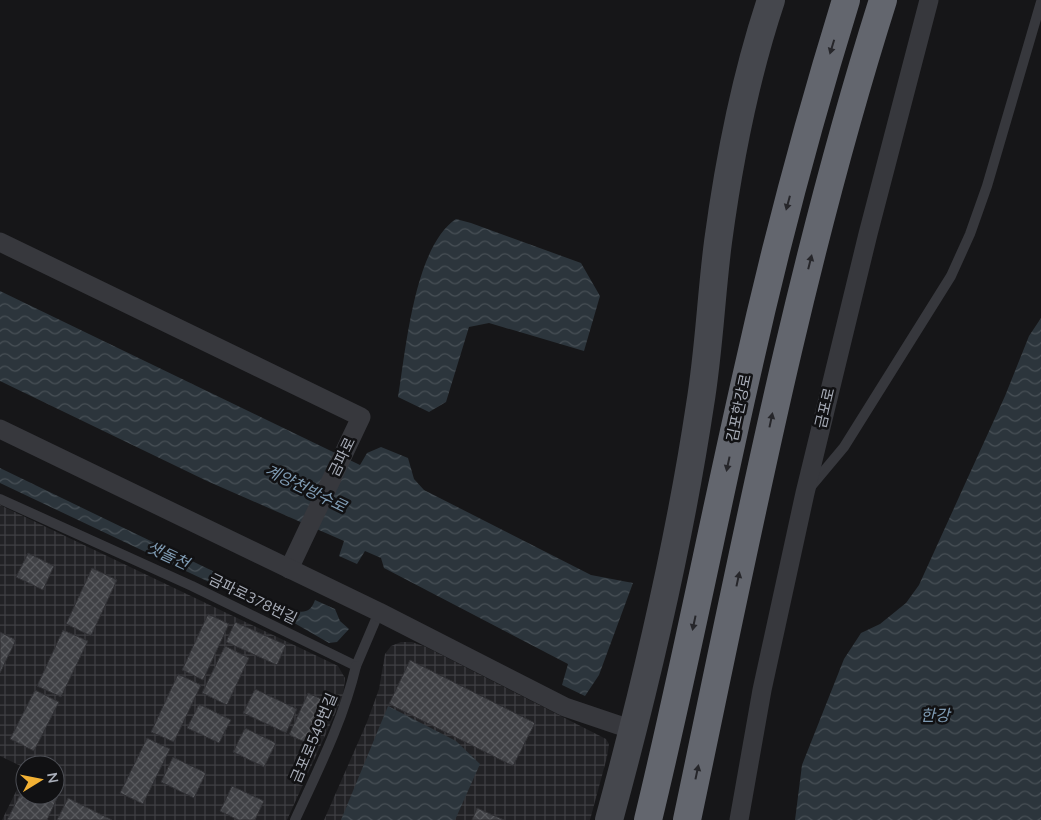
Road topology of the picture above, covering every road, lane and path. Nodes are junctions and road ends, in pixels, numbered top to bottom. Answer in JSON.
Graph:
{"nodes":[{"id":1,"x":771,"y":0,"type":"edge"},
{"id":2,"x":846,"y":0,"type":"edge"},
{"id":3,"x":883,"y":0,"type":"edge"},
{"id":4,"x":929,"y":0,"type":"edge"},
{"id":5,"x":1041,"y":2,"type":"edge"},
{"id":6,"x":0,"y":242,"type":"edge"},
{"id":7,"x":0,"y":429,"type":"edge"},
{"id":8,"x":805,"y":493,"type":"junction"},
{"id":9,"x":0,"y":499,"type":"edge"},
{"id":10,"x":291,"y":562,"type":"junction"},
{"id":11,"x":379,"y":612,"type":"junction"},
{"id":12,"x":356,"y":666,"type":"junction"},
{"id":13,"x":633,"y":730,"type":"junction"},
{"id":14,"x":295,"y":820,"type":"edge"},
{"id":15,"x":608,"y":820,"type":"edge"},
{"id":16,"x":648,"y":820,"type":"edge"},
{"id":17,"x":687,"y":820,"type":"edge"},
{"id":18,"x":739,"y":820,"type":"edge"}],
"edges":[{"from":1,"to":13,"type":"main road"},
{"from":2,"to":16,"type":"highway","name":"김포한강로","one_way":true},
{"from":17,"to":3,"type":"highway","one_way":true},
{"from":4,"to":8,"type":"street","name":"금포로"},
{"from":5,"to":8,"type":"lane"},
{"from":6,"to":10,"type":"street","name":"금파로"},
{"from":7,"to":10,"type":"street"},
{"from":8,"to":18,"type":"street","name":"금포로"},
{"from":9,"to":12,"type":"lane","name":"금파로378번길"},
{"from":10,"to":11,"type":"street"},
{"from":11,"to":12,"type":"lane"},
{"from":11,"to":13,"type":"street"},
{"from":12,"to":14,"type":"lane","name":"금포로549번길"},
{"from":13,"to":15,"type":"main road"}]}
